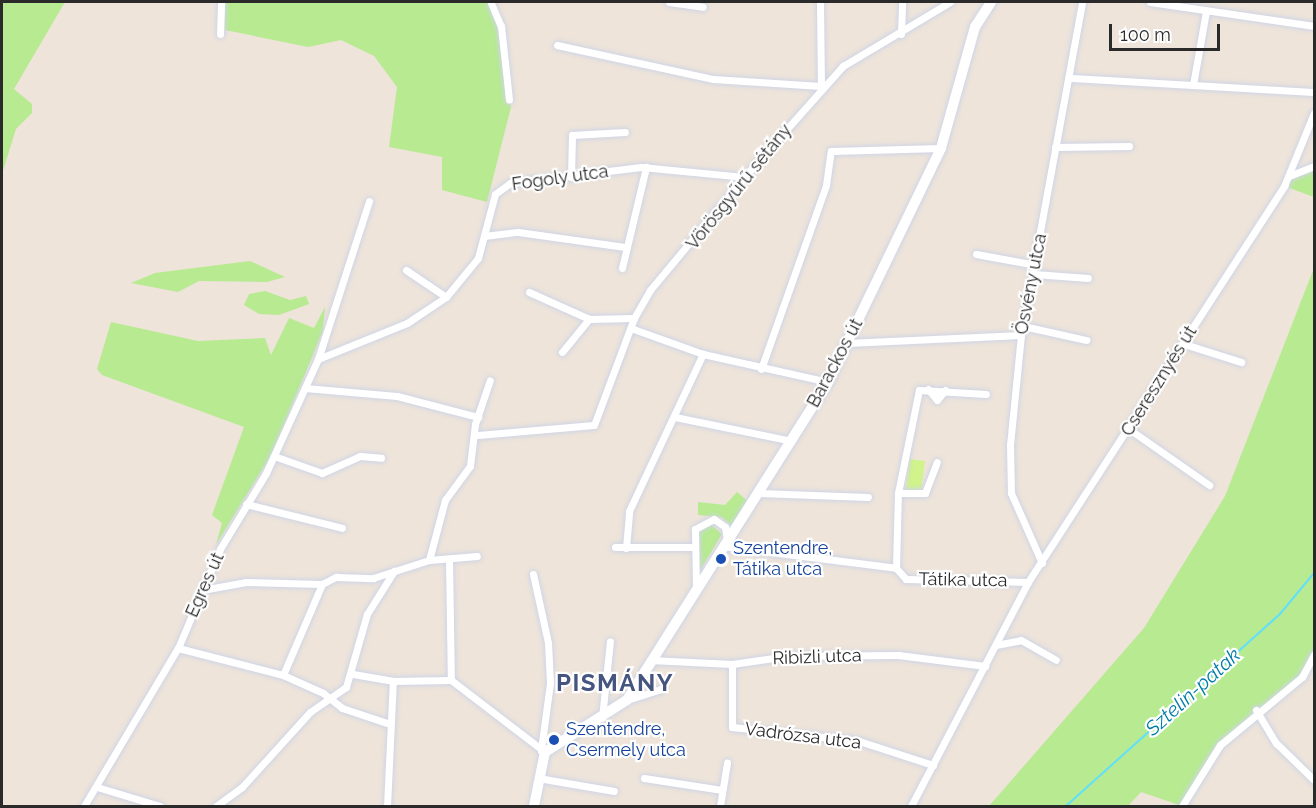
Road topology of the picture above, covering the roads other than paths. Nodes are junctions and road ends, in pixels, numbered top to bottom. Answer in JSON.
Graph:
{"nodes":[{"id":1,"x":221,"y":2,"type":"edge"},
{"id":2,"x":491,"y":2,"type":"edge"},
{"id":3,"x":669,"y":2,"type":"edge"},
{"id":4,"x":820,"y":2,"type":"edge"},
{"id":5,"x":902,"y":2,"type":"edge"},
{"id":6,"x":950,"y":2,"type":"edge"},
{"id":7,"x":991,"y":2,"type":"edge"},
{"id":8,"x":1082,"y":2,"type":"edge"},
{"id":9,"x":1150,"y":2,"type":"edge"},
{"id":10,"x":702,"y":7,"type":"dead end"},
{"id":11,"x":1206,"y":11,"type":"junction"},
{"id":12,"x":1314,"y":26,"type":"edge"},
{"id":13,"x":220,"y":34,"type":"dead end"},
{"id":14,"x":901,"y":34,"type":"junction"},
{"id":15,"x":557,"y":45,"type":"dead end"},
{"id":16,"x":1071,"y":78,"type":"junction"},
{"id":17,"x":1193,"y":85,"type":"junction"},
{"id":18,"x":821,"y":86,"type":"junction"},
{"id":19,"x":1314,"y":92,"type":"edge"},
{"id":20,"x":509,"y":99,"type":"dead end"},
{"id":21,"x":1314,"y":113,"type":"edge"},
{"id":22,"x":625,"y":132,"type":"dead end"},
{"id":23,"x":1129,"y":146,"type":"dead end"},
{"id":24,"x":941,"y":147,"type":"junction"},
{"id":25,"x":1055,"y":147,"type":"junction"},
{"id":26,"x":1314,"y":166,"type":"edge"},
{"id":27,"x":646,"y":167,"type":"junction"},
{"id":28,"x":1289,"y":176,"type":"junction"},
{"id":29,"x":571,"y":177,"type":"junction"},
{"id":30,"x":744,"y":177,"type":"junction"},
{"id":31,"x":369,"y":201,"type":"dead end"},
{"id":32,"x":484,"y":236,"type":"junction"},
{"id":33,"x":625,"y":247,"type":"junction"},
{"id":34,"x":976,"y":254,"type":"dead end"},
{"id":35,"x":1036,"y":265,"type":"junction"},
{"id":36,"x":622,"y":268,"type":"dead end"},
{"id":37,"x":406,"y":270,"type":"dead end"},
{"id":38,"x":1034,"y":274,"type":"junction"},
{"id":39,"x":1088,"y":278,"type":"dead end"},
{"id":40,"x":529,"y":292,"type":"dead end"},
{"id":41,"x":446,"y":297,"type":"junction"},
{"id":42,"x":634,"y":318,"type":"junction"},
{"id":43,"x":589,"y":319,"type":"junction"},
{"id":44,"x":1023,"y":326,"type":"junction"},
{"id":45,"x":633,"y":329,"type":"junction"},
{"id":46,"x":1021,"y":335,"type":"junction"},
{"id":47,"x":1086,"y":340,"type":"dead end"},
{"id":48,"x":847,"y":343,"type":"junction"},
{"id":49,"x":1184,"y":344,"type":"junction"},
{"id":50,"x":562,"y":352,"type":"dead end"},
{"id":51,"x":703,"y":354,"type":"junction"},
{"id":52,"x":318,"y":359,"type":"junction"},
{"id":53,"x":1241,"y":362,"type":"dead end"},
{"id":54,"x":760,"y":369,"type":"junction"},
{"id":55,"x":490,"y":380,"type":"dead end"},
{"id":56,"x":828,"y":382,"type":"junction"},
{"id":57,"x":305,"y":388,"type":"junction"},
{"id":58,"x":986,"y":394,"type":"dead end"},
{"id":59,"x":478,"y":417,"type":"junction"},
{"id":60,"x":675,"y":417,"type":"junction"},
{"id":61,"x":1130,"y":429,"type":"junction"},
{"id":62,"x":478,"y":435,"type":"junction"},
{"id":63,"x":792,"y":441,"type":"junction"},
{"id":64,"x":274,"y":456,"type":"junction"},
{"id":65,"x":381,"y":458,"type":"dead end"},
{"id":66,"x":937,"y":462,"type":"dead end"},
{"id":67,"x":1209,"y":485,"type":"dead end"},
{"id":68,"x":759,"y":493,"type":"junction"},
{"id":69,"x":898,"y":493,"type":"junction"},
{"id":70,"x":868,"y":497,"type":"dead end"},
{"id":71,"x":246,"y":504,"type":"junction"},
{"id":72,"x":342,"y":528,"type":"dead end"},
{"id":73,"x":725,"y":542,"type":"junction"},
{"id":74,"x":615,"y":547,"type":"dead end"},
{"id":75,"x":693,"y":547,"type":"junction"},
{"id":76,"x":626,"y":548,"type":"junction"},
{"id":77,"x":477,"y":556,"type":"dead end"},
{"id":78,"x":449,"y":559,"type":"junction"},
{"id":79,"x":429,"y":560,"type":"junction"},
{"id":80,"x":1042,"y":563,"type":"junction"},
{"id":81,"x":896,"y":568,"type":"junction"},
{"id":82,"x":394,"y":570,"type":"junction"},
{"id":83,"x":533,"y":574,"type":"dead end"},
{"id":84,"x":1028,"y":582,"type":"junction"},
{"id":85,"x":322,"y":584,"type":"junction"},
{"id":86,"x":696,"y":588,"type":"junction"},
{"id":87,"x":202,"y":590,"type":"junction"},
{"id":88,"x":610,"y":641,"type":"dead end"},
{"id":89,"x":996,"y":645,"type":"junction"},
{"id":90,"x":178,"y":648,"type":"junction"},
{"id":91,"x":1314,"y":654,"type":"edge"},
{"id":92,"x":650,"y":660,"type":"junction"},
{"id":93,"x":1056,"y":660,"type":"dead end"},
{"id":94,"x":732,"y":664,"type":"junction"},
{"id":95,"x":985,"y":666,"type":"junction"},
{"id":96,"x":353,"y":674,"type":"junction"},
{"id":97,"x":283,"y":675,"type":"junction"},
{"id":98,"x":451,"y":680,"type":"junction"},
{"id":99,"x":393,"y":681,"type":"junction"},
{"id":100,"x":661,"y":689,"type":"dead end"},
{"id":101,"x":627,"y":699,"type":"junction"},
{"id":102,"x":331,"y":700,"type":"junction"},
{"id":103,"x":1256,"y":710,"type":"junction"},
{"id":104,"x":602,"y":718,"type":"junction"},
{"id":105,"x":387,"y":723,"type":"junction"},
{"id":106,"x":543,"y":751,"type":"junction"},
{"id":107,"x":728,"y":763,"type":"dead end"},
{"id":108,"x":933,"y":765,"type":"junction"},
{"id":109,"x":538,"y":778,"type":"junction"},
{"id":110,"x":644,"y":778,"type":"dead end"},
{"id":111,"x":1314,"y":780,"type":"edge"},
{"id":112,"x":97,"y":787,"type":"junction"},
{"id":113,"x":723,"y":790,"type":"junction"},
{"id":114,"x":614,"y":791,"type":"dead end"},
{"id":115,"x":84,"y":807,"type":"edge"},
{"id":116,"x":160,"y":807,"type":"edge"},
{"id":117,"x":216,"y":807,"type":"edge"},
{"id":118,"x":387,"y":807,"type":"edge"},
{"id":119,"x":534,"y":807,"type":"edge"},
{"id":120,"x":720,"y":807,"type":"edge"},
{"id":121,"x":911,"y":807,"type":"edge"},
{"id":122,"x":1182,"y":807,"type":"edge"}],
"edges":[{"from":1,"to":13,"type":"street"},
{"from":2,"to":20,"type":"street"},
{"from":3,"to":10,"type":"street"},
{"from":4,"to":18,"type":"street"},
{"from":5,"to":14,"type":"street"},
{"from":6,"to":14,"type":"street","name":"Vörösgyűrű sétány"},
{"from":7,"to":24,"type":"street","name":"Barackos út"},
{"from":8,"to":16,"type":"street","name":"Ösvény utca"},
{"from":9,"to":11,"type":"street"},
{"from":11,"to":12,"type":"street"},
{"from":11,"to":17,"type":"street"},
{"from":14,"to":18,"type":"street","name":"Vörösgyűrű sétány"},
{"from":15,"to":18,"type":"street"},
{"from":16,"to":17,"type":"street"},
{"from":16,"to":25,"type":"street","name":"Ösvény utca"},
{"from":17,"to":19,"type":"street"},
{"from":18,"to":30,"type":"street","name":"Vörösgyűrű sétány"},
{"from":21,"to":28,"type":"street","name":"Cseresznyés út"},
{"from":22,"to":29,"type":"street"},
{"from":23,"to":25,"type":"street"},
{"from":24,"to":48,"type":"street","name":"Barackos út"},
{"from":24,"to":54,"type":"street"},
{"from":25,"to":35,"type":"street","name":"Ösvény utca"},
{"from":26,"to":28,"type":"street"},
{"from":27,"to":29,"type":"street","name":"Fogoly utca"},
{"from":27,"to":30,"type":"street","name":"Fogoly utca"},
{"from":27,"to":33,"type":"street"},
{"from":28,"to":49,"type":"street","name":"Cseresznyés út"},
{"from":29,"to":32,"type":"street","name":"Fogoly utca"},
{"from":30,"to":42,"type":"street","name":"Vörösgyűrű sétány"},
{"from":31,"to":52,"type":"street","name":"Egres út"},
{"from":32,"to":33,"type":"street"},
{"from":32,"to":41,"type":"street","name":"Fogoly utca"},
{"from":33,"to":36,"type":"street"},
{"from":34,"to":35,"type":"street"},
{"from":35,"to":38,"type":"street","name":"Ösvény utca"},
{"from":37,"to":41,"type":"street"},
{"from":38,"to":39,"type":"street"},
{"from":38,"to":44,"type":"street","name":"Ösvény utca"},
{"from":40,"to":43,"type":"street"},
{"from":41,"to":52,"type":"street","name":"Fogoly utca"},
{"from":42,"to":43,"type":"street"},
{"from":42,"to":45,"type":"street"},
{"from":43,"to":50,"type":"street"},
{"from":44,"to":46,"type":"street","name":"Ösvény utca"},
{"from":44,"to":47,"type":"street"},
{"from":45,"to":51,"type":"street"},
{"from":45,"to":62,"type":"street"},
{"from":46,"to":48,"type":"street"},
{"from":46,"to":80,"type":"street","name":"Ösvény utca"},
{"from":48,"to":56,"type":"street","name":"Barackos út"},
{"from":49,"to":53,"type":"street"},
{"from":49,"to":61,"type":"street","name":"Cseresznyés út"},
{"from":51,"to":54,"type":"street"},
{"from":51,"to":60,"type":"street"},
{"from":52,"to":57,"type":"street","name":"Egres út"},
{"from":54,"to":56,"type":"street"},
{"from":55,"to":59,"type":"street"},
{"from":56,"to":63,"type":"street","name":"Barackos út"},
{"from":57,"to":59,"type":"street"},
{"from":57,"to":64,"type":"street","name":"Egres út"},
{"from":58,"to":69,"type":"street"},
{"from":59,"to":62,"type":"street"},
{"from":60,"to":63,"type":"street"},
{"from":60,"to":76,"type":"street"},
{"from":61,"to":67,"type":"street"},
{"from":61,"to":80,"type":"street","name":"Cseresznyés út"},
{"from":62,"to":79,"type":"street"},
{"from":63,"to":68,"type":"street","name":"Barackos út"},
{"from":64,"to":65,"type":"street"},
{"from":64,"to":71,"type":"street","name":"Egres út"},
{"from":66,"to":69,"type":"street"},
{"from":68,"to":70,"type":"street"},
{"from":68,"to":73,"type":"street","name":"Barackos út"},
{"from":69,"to":81,"type":"street"},
{"from":71,"to":72,"type":"street"},
{"from":71,"to":87,"type":"street","name":"Egres út"},
{"from":73,"to":75,"type":"street"},
{"from":73,"to":81,"type":"street","name":"Tátika utca"},
{"from":73,"to":86,"type":"street","name":"Barackos út"},
{"from":74,"to":76,"type":"street"},
{"from":75,"to":76,"type":"street"},
{"from":75,"to":86,"type":"street"},
{"from":77,"to":78,"type":"street"},
{"from":78,"to":79,"type":"street"},
{"from":78,"to":98,"type":"street"},
{"from":79,"to":82,"type":"street"},
{"from":80,"to":84,"type":"street","name":"Cseresznyés út"},
{"from":81,"to":84,"type":"street","name":"Tátika utca"},
{"from":82,"to":85,"type":"street"},
{"from":82,"to":96,"type":"street"},
{"from":83,"to":106,"type":"street"},
{"from":84,"to":89,"type":"street","name":"Cseresznyés út"},
{"from":85,"to":87,"type":"street"},
{"from":85,"to":97,"type":"street"},
{"from":86,"to":92,"type":"street","name":"Barackos út"},
{"from":87,"to":90,"type":"street","name":"Egres út"},
{"from":88,"to":104,"type":"street"},
{"from":89,"to":93,"type":"street"},
{"from":89,"to":95,"type":"street","name":"Cseresznyés út"},
{"from":90,"to":97,"type":"street"},
{"from":90,"to":112,"type":"street","name":"Egres út"},
{"from":91,"to":103,"type":"street"},
{"from":92,"to":94,"type":"street","name":"Ribizli utca"},
{"from":92,"to":101,"type":"street","name":"Barackos út"},
{"from":94,"to":95,"type":"street","name":"Ribizli utca"},
{"from":94,"to":108,"type":"street","name":"Vadrózsa utca"},
{"from":95,"to":108,"type":"street","name":"Cseresznyés út"},
{"from":96,"to":99,"type":"street"},
{"from":96,"to":102,"type":"street"},
{"from":97,"to":102,"type":"street"},
{"from":98,"to":99,"type":"street"},
{"from":98,"to":106,"type":"street"},
{"from":99,"to":105,"type":"street"},
{"from":100,"to":101,"type":"street","name":"Barackos út"},
{"from":101,"to":104,"type":"street","name":"Barackos út"},
{"from":102,"to":105,"type":"street"},
{"from":102,"to":117,"type":"street"},
{"from":103,"to":111,"type":"street"},
{"from":103,"to":122,"type":"street"},
{"from":104,"to":106,"type":"street","name":"Barackos út"},
{"from":105,"to":118,"type":"street"},
{"from":106,"to":109,"type":"street"},
{"from":107,"to":113,"type":"street"},
{"from":108,"to":121,"type":"street","name":"Cseresznyés út"},
{"from":109,"to":114,"type":"street"},
{"from":109,"to":119,"type":"street"},
{"from":110,"to":113,"type":"street"},
{"from":112,"to":115,"type":"street","name":"Egres út"},
{"from":112,"to":116,"type":"street"},
{"from":113,"to":120,"type":"street"}]}
